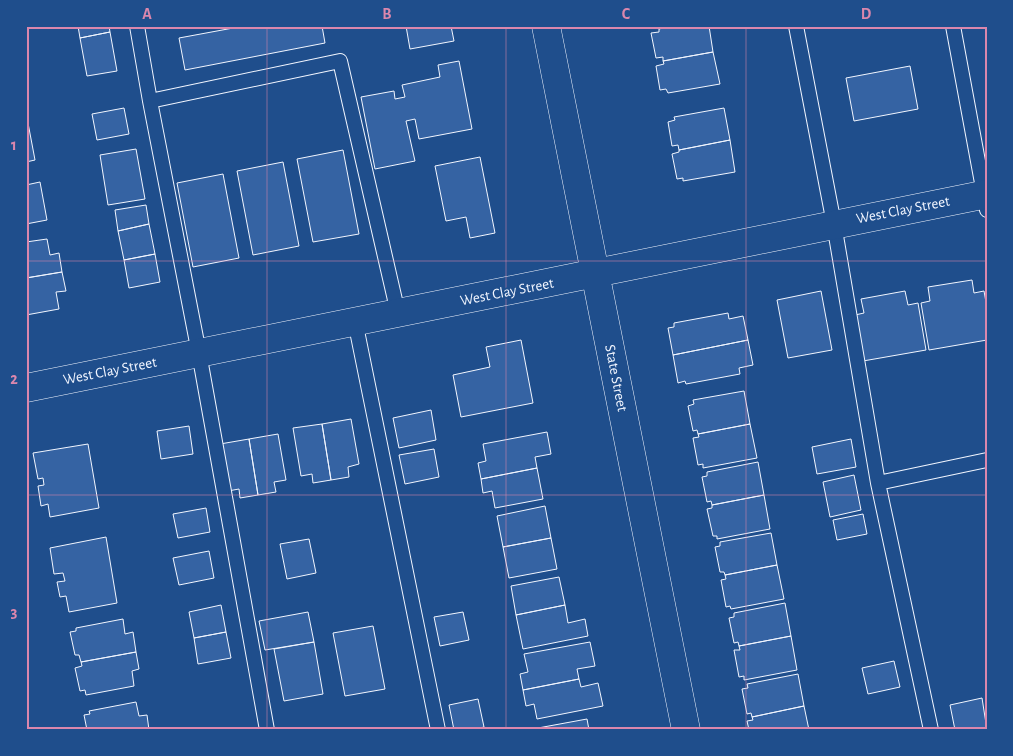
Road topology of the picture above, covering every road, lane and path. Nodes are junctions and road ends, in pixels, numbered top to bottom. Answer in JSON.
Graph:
{"nodes":[{"id":1,"x":137,"y":26,"type":"edge"},
{"id":2,"x":546,"y":26,"type":"edge"},
{"id":3,"x":796,"y":26,"type":"edge"},
{"id":4,"x":953,"y":26,"type":"edge"},
{"id":5,"x":150,"y":101,"type":"junction"},
{"id":6,"x":986,"y":199,"type":"edge"},
{"id":7,"x":834,"y":224,"type":"junction"},
{"id":8,"x":595,"y":274,"type":"junction"},
{"id":9,"x":398,"y":313,"type":"junction"},
{"id":10,"x":355,"y":321,"type":"junction"},
{"id":11,"x":199,"y":353,"type":"junction"},
{"id":12,"x":26,"y":388,"type":"edge"},
{"id":13,"x":987,"y":460,"type":"edge"},
{"id":14,"x":878,"y":483,"type":"junction"},
{"id":15,"x":267,"y":730,"type":"edge"},
{"id":16,"x":438,"y":730,"type":"edge"},
{"id":17,"x":686,"y":730,"type":"edge"},
{"id":18,"x":931,"y":730,"type":"edge"}],
"edges":[{"from":1,"to":5,"type":"lane"},
{"from":2,"to":8,"type":"street","name":"State Street"},
{"from":3,"to":7,"type":"lane"},
{"from":4,"to":6,"type":"lane"},
{"from":5,"to":9,"type":"lane"},
{"from":5,"to":11,"type":"lane"},
{"from":6,"to":7,"type":"street","name":"West Clay Street"},
{"from":7,"to":8,"type":"street","name":"West Clay Street"},
{"from":7,"to":14,"type":"lane"},
{"from":8,"to":9,"type":"street","name":"West Clay Street"},
{"from":8,"to":17,"type":"street","name":"State Street"},
{"from":9,"to":10,"type":"street","name":"West Clay Street"},
{"from":10,"to":11,"type":"street","name":"West Clay Street"},
{"from":10,"to":16,"type":"lane"},
{"from":11,"to":12,"type":"street","name":"West Clay Street"},
{"from":11,"to":15,"type":"lane"},
{"from":13,"to":14,"type":"lane"},
{"from":14,"to":18,"type":"lane"}]}
